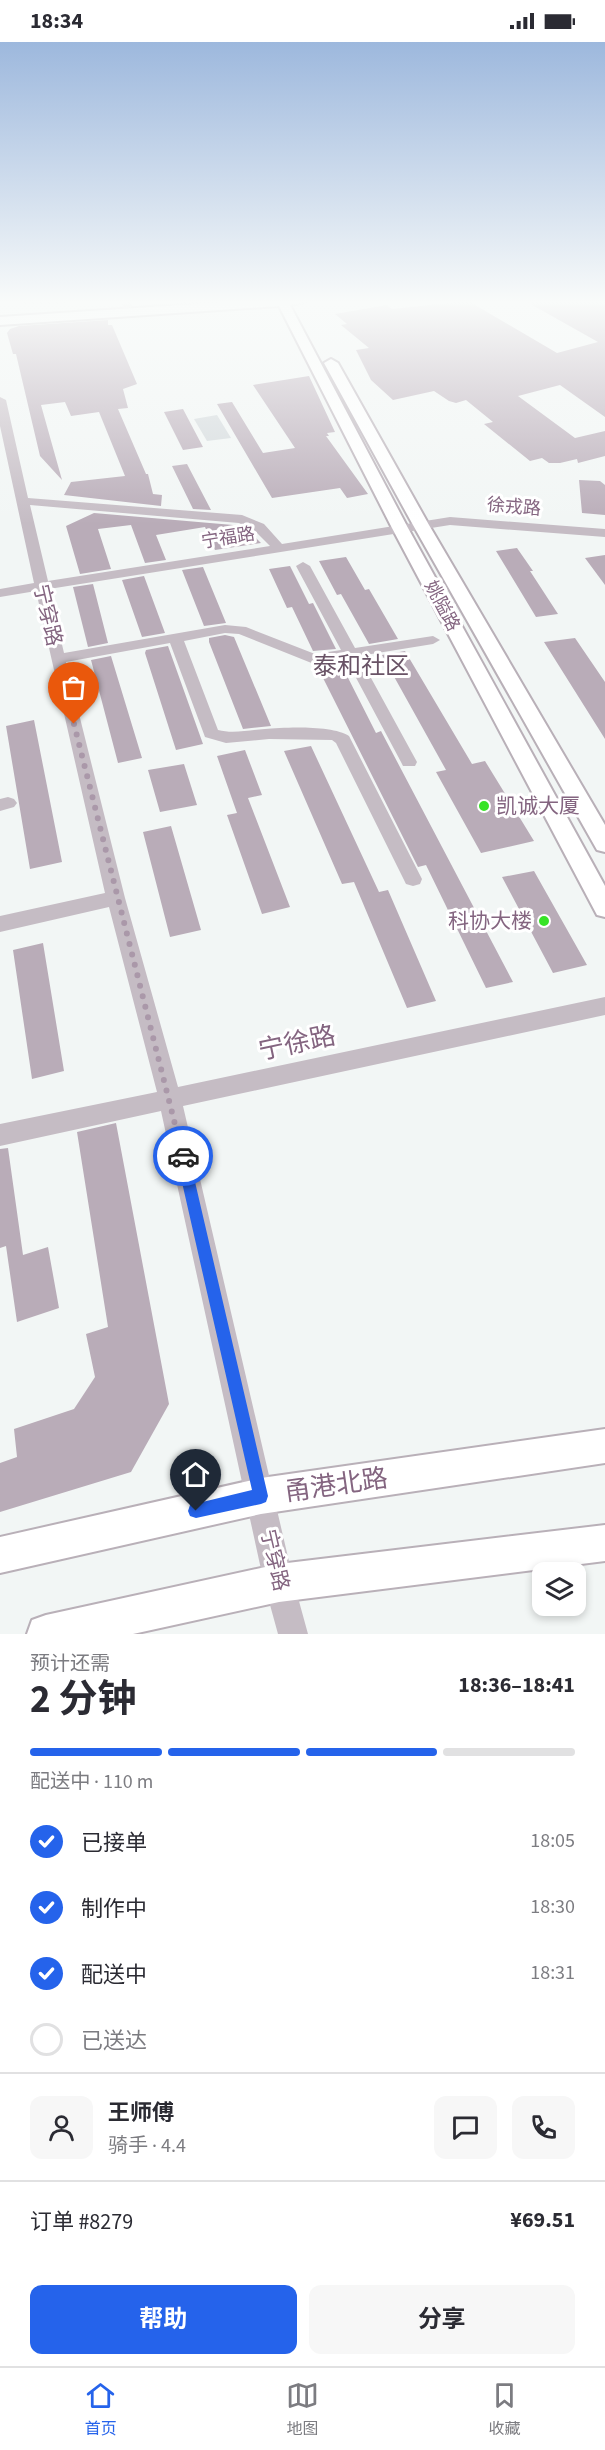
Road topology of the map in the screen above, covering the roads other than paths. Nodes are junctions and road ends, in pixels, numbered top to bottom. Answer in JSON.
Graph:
{"nodes":[{"id":1,"x":326,"y":375,"type":"edge"},
{"id":2,"x":333,"y":375,"type":"edge"},
{"id":3,"x":0,"y":400,"type":"edge"},
{"id":4,"x":22,"y":501,"type":"junction"},
{"id":5,"x":421,"y":525,"type":"junction"},
{"id":6,"x":400,"y":528,"type":"junction"},
{"id":7,"x":605,"y":533,"type":"edge"},
{"id":8,"x":279,"y":548,"type":"junction"},
{"id":9,"x":303,"y":566,"type":"dead end"},
{"id":10,"x":41,"y":586,"type":"junction"},
{"id":11,"x":0,"y":593,"type":"edge"},
{"id":12,"x":175,"y":638,"type":"junction"},
{"id":13,"x":433,"y":640,"type":"dead end"},
{"id":14,"x":351,"y":654,"type":"junction"},
{"id":15,"x":58,"y":659,"type":"junction"},
{"id":16,"x":409,"y":762,"type":"dead end"},
{"id":17,"x":605,"y":844,"type":"edge"},
{"id":18,"x":413,"y":879,"type":"dead end"},
{"id":19,"x":116,"y":897,"type":"junction"},
{"id":20,"x":605,"y":908,"type":"edge"},
{"id":21,"x":0,"y":924,"type":"edge"},
{"id":22,"x":605,"y":1006,"type":"edge"},
{"id":23,"x":170,"y":1099,"type":"junction"},
{"id":24,"x":0,"y":1135,"type":"edge"},
{"id":25,"x":605,"y":1446,"type":"edge"},
{"id":26,"x":261,"y":1496,"type":"junction"},
{"id":27,"x":605,"y":1543,"type":"edge"},
{"id":28,"x":0,"y":1555,"type":"edge"},
{"id":29,"x":279,"y":1583,"type":"junction"},
{"id":30,"x":46,"y":1634,"type":"edge"},
{"id":31,"x":294,"y":1634,"type":"edge"}],
"edges":[{"from":1,"to":6,"type":"main road","name":"姚隘路"},
{"from":2,"to":5,"type":"main road","name":"姚隘路"},
{"from":3,"to":4,"type":"street","name":"宁穿路"},
{"from":4,"to":8,"type":"street"},
{"from":4,"to":10,"type":"street","name":"宁穿路"},
{"from":5,"to":6,"type":"street","name":"宁福路"},
{"from":5,"to":7,"type":"street","name":"徐戎路"},
{"from":5,"to":17,"type":"main road","name":"姚隘路"},
{"from":6,"to":8,"type":"street","name":"宁福路"},
{"from":6,"to":20,"type":"main road","name":"姚隘路"},
{"from":8,"to":10,"type":"street","name":"宁福路"},
{"from":9,"to":14,"type":"street"},
{"from":10,"to":11,"type":"street","name":"宁福路"},
{"from":10,"to":15,"type":"street","name":"宁穿路"},
{"from":12,"to":14,"type":"street"},
{"from":12,"to":15,"type":"street"},
{"from":12,"to":18,"type":"street"},
{"from":13,"to":14,"type":"street"},
{"from":14,"to":16,"type":"street"},
{"from":15,"to":19,"type":"street","name":"宁穿路"},
{"from":19,"to":21,"type":"street"},
{"from":19,"to":23,"type":"street","name":"宁穿路"},
{"from":22,"to":23,"type":"street","name":"宁徐路"},
{"from":23,"to":24,"type":"street","name":"宁徐路"},
{"from":23,"to":26,"type":"street","name":"宁穿路"},
{"from":25,"to":26,"type":"main road","name":"甬港北路"},
{"from":26,"to":28,"type":"main road","name":"甬港北路"},
{"from":26,"to":29,"type":"street","name":"宁穿路"},
{"from":27,"to":29,"type":"main road"},
{"from":29,"to":30,"type":"main road"},
{"from":29,"to":31,"type":"street","name":"宁穿路"}]}
